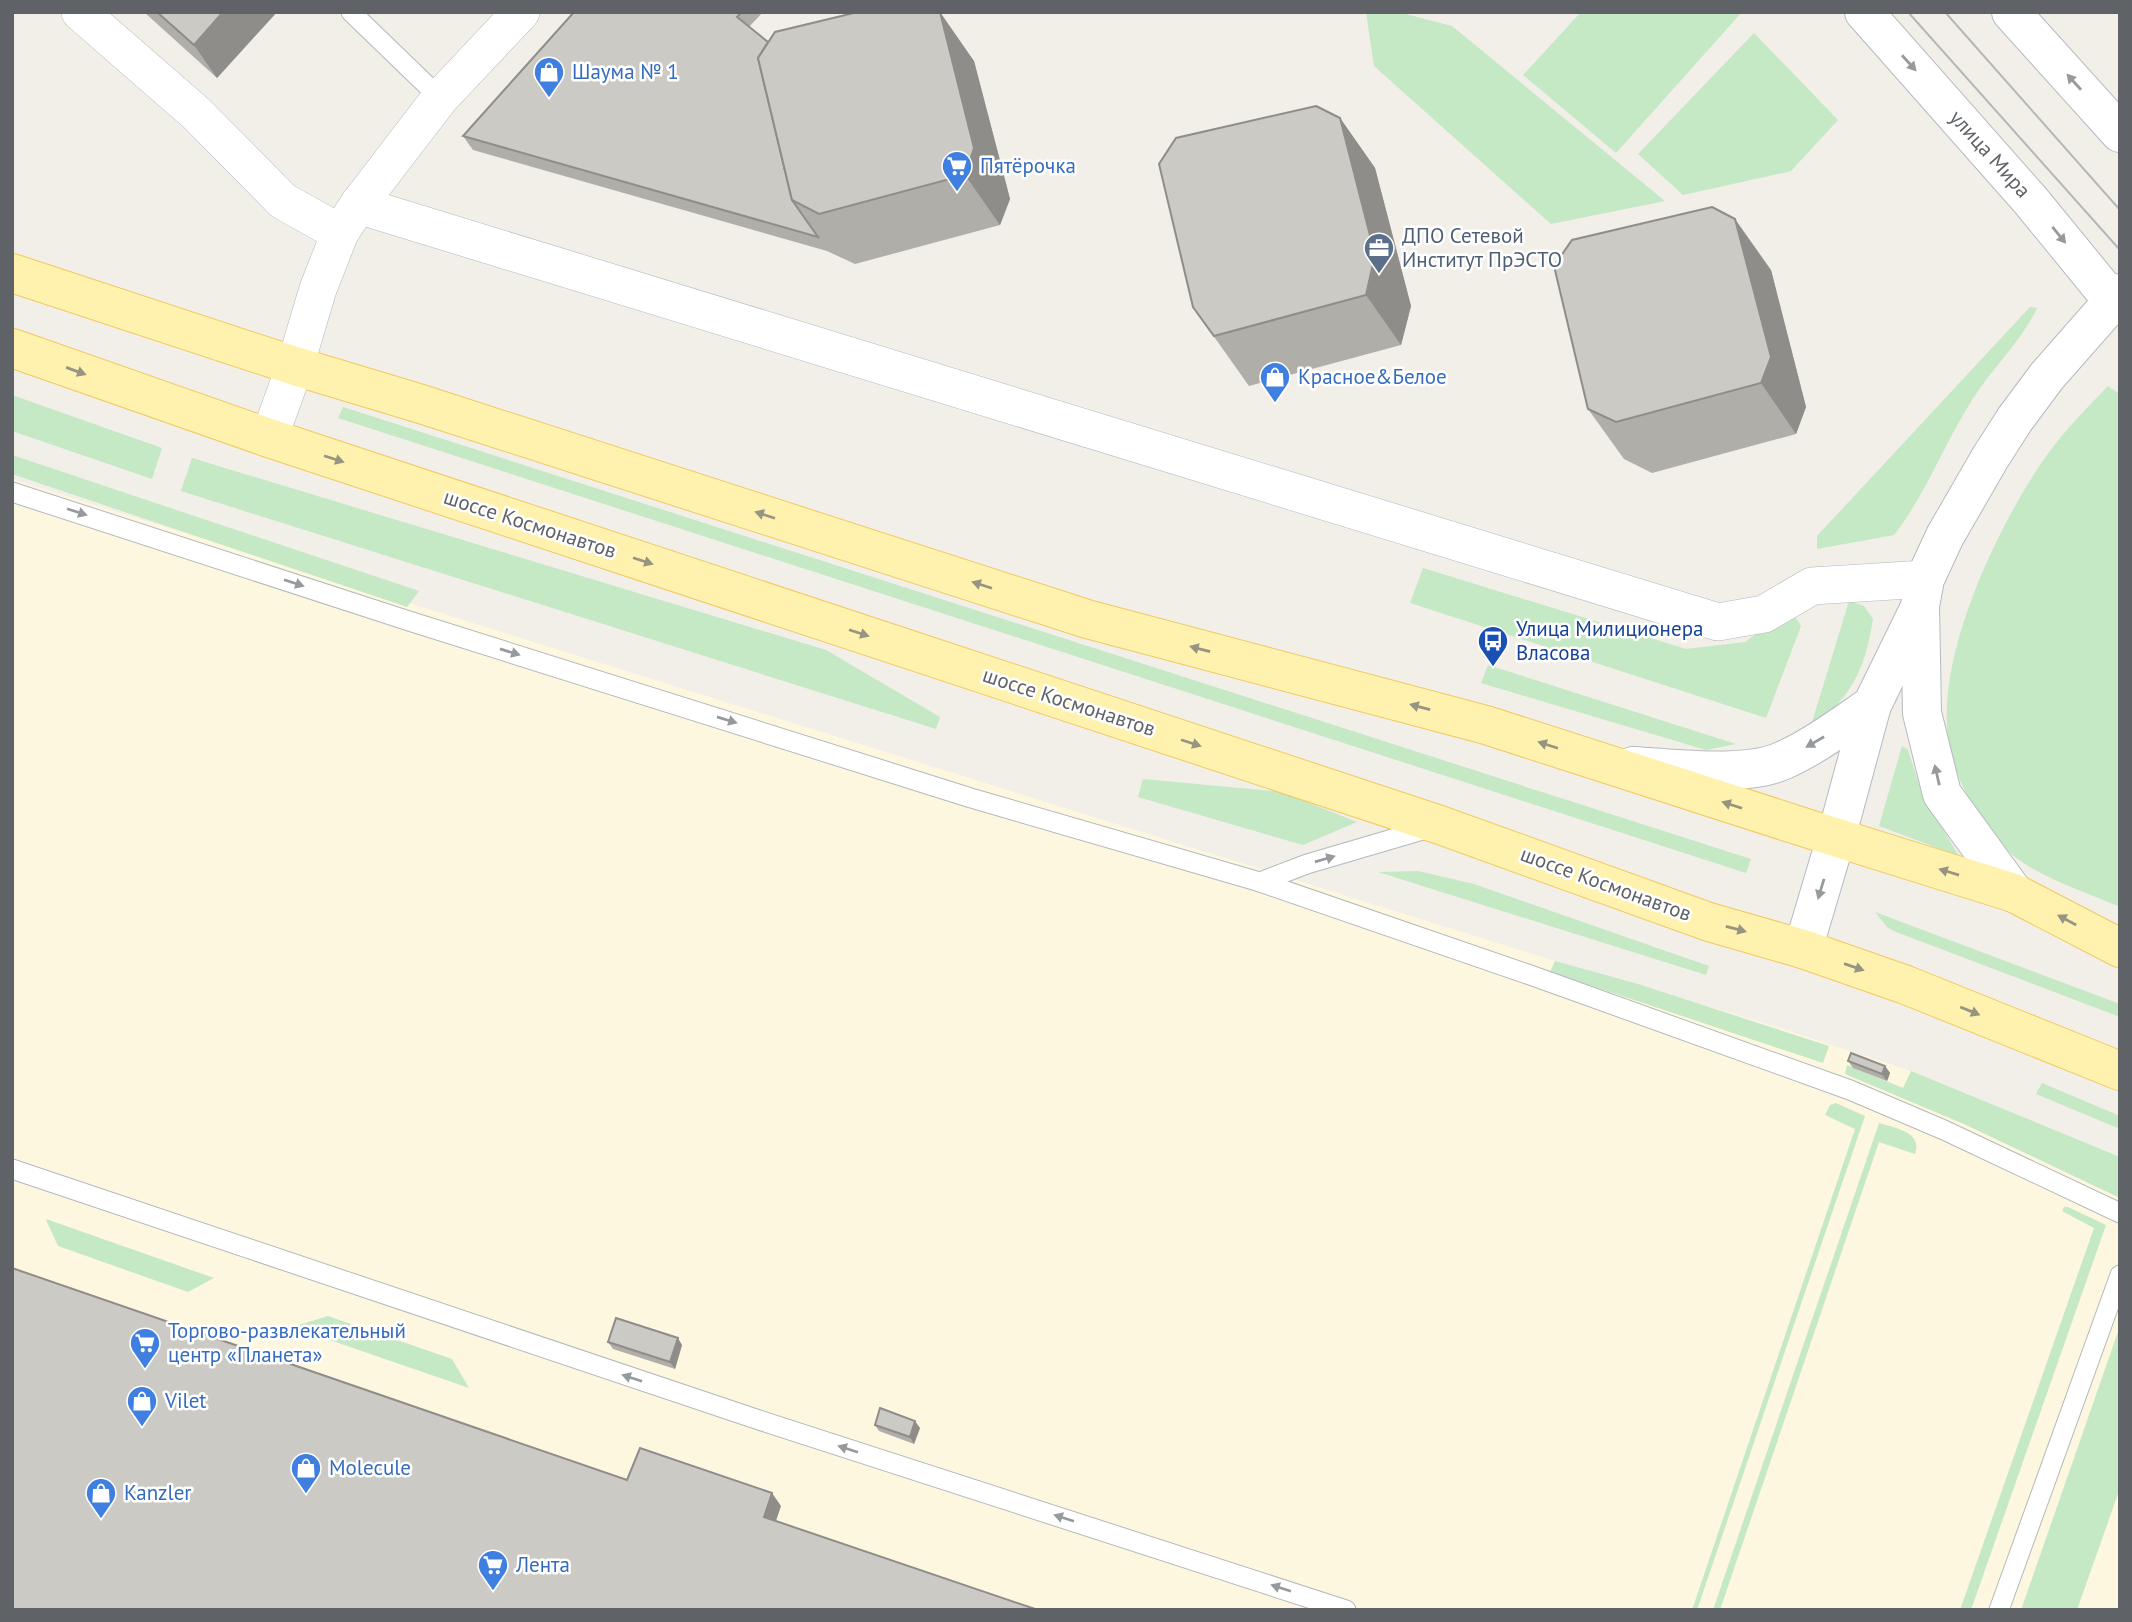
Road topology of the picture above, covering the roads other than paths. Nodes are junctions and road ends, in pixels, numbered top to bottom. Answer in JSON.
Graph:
{"nodes":[{"id":1,"x":80,"y":12,"type":"edge"},
{"id":2,"x":351,"y":12,"type":"edge"},
{"id":3,"x":521,"y":12,"type":"edge"},
{"id":4,"x":1864,"y":12,"type":"edge"},
{"id":5,"x":2011,"y":12,"type":"edge"},
{"id":6,"x":440,"y":98,"type":"junction"},
{"id":7,"x":2120,"y":132,"type":"edge"},
{"id":8,"x":349,"y":219,"type":"junction"},
{"id":9,"x":12,"y":274,"type":"edge"},
{"id":10,"x":2117,"y":300,"type":"edge"},
{"id":11,"x":12,"y":348,"type":"edge"},
{"id":12,"x":295,"y":366,"type":"junction"},
{"id":13,"x":269,"y":438,"type":"junction"},
{"id":14,"x":12,"y":492,"type":"edge"},
{"id":15,"x":1923,"y":593,"type":"junction"},
{"id":16,"x":1872,"y":705,"type":"junction"},
{"id":17,"x":1609,"y":765,"type":"junction"},
{"id":18,"x":1440,"y":825,"type":"junction"},
{"id":19,"x":1836,"y":838,"type":"junction"},
{"id":20,"x":1260,"y":882,"type":"junction"},
{"id":21,"x":2014,"y":892,"type":"junction"},
{"id":22,"x":2120,"y":948,"type":"edge"},
{"id":23,"x":1802,"y":949,"type":"junction"},
{"id":24,"x":2120,"y":1071,"type":"edge"},
{"id":25,"x":12,"y":1169,"type":"edge"},
{"id":26,"x":2120,"y":1213,"type":"edge"},
{"id":27,"x":2120,"y":1275,"type":"edge"},
{"id":28,"x":1346,"y":1610,"type":"edge"},
{"id":29,"x":1999,"y":1610,"type":"edge"}],
"edges":[{"from":1,"to":8,"type":"street"},
{"from":2,"to":6,"type":"lane"},
{"from":3,"to":6,"type":"street"},
{"from":4,"to":10,"type":"main road","name":"улица Мира","one_way":true},
{"from":7,"to":5,"type":"main road","one_way":true},
{"from":6,"to":8,"type":"street"},
{"from":8,"to":12,"type":"street"},
{"from":8,"to":15,"type":"street"},
{"from":9,"to":12,"type":"main road"},
{"from":10,"to":15,"type":"main road"},
{"from":11,"to":13,"type":"main road","name":"шоссе Космонавтов","one_way":true},
{"from":12,"to":13,"type":"street"},
{"from":17,"to":12,"type":"main road","one_way":true},
{"from":13,"to":18,"type":"main road","name":"шоссе Космонавтов","one_way":true},
{"from":14,"to":20,"type":"lane","one_way":true},
{"from":15,"to":16,"type":"main road"},
{"from":21,"to":15,"type":"main road","one_way":true},
{"from":16,"to":17,"type":"main road","one_way":true},
{"from":16,"to":19,"type":"main road"},
{"from":19,"to":17,"type":"main road","one_way":true},
{"from":20,"to":18,"type":"lane","one_way":true},
{"from":18,"to":23,"type":"main road","name":"шоссе Космонавтов","one_way":true},
{"from":21,"to":19,"type":"main road","one_way":true},
{"from":19,"to":23,"type":"main road","one_way":true},
{"from":20,"to":26,"type":"lane"},
{"from":22,"to":21,"type":"main road","one_way":true},
{"from":23,"to":24,"type":"main road","name":"шоссе Космонавтов","one_way":true},
{"from":28,"to":25,"type":"lane","one_way":true},
{"from":27,"to":29,"type":"lane"}]}
